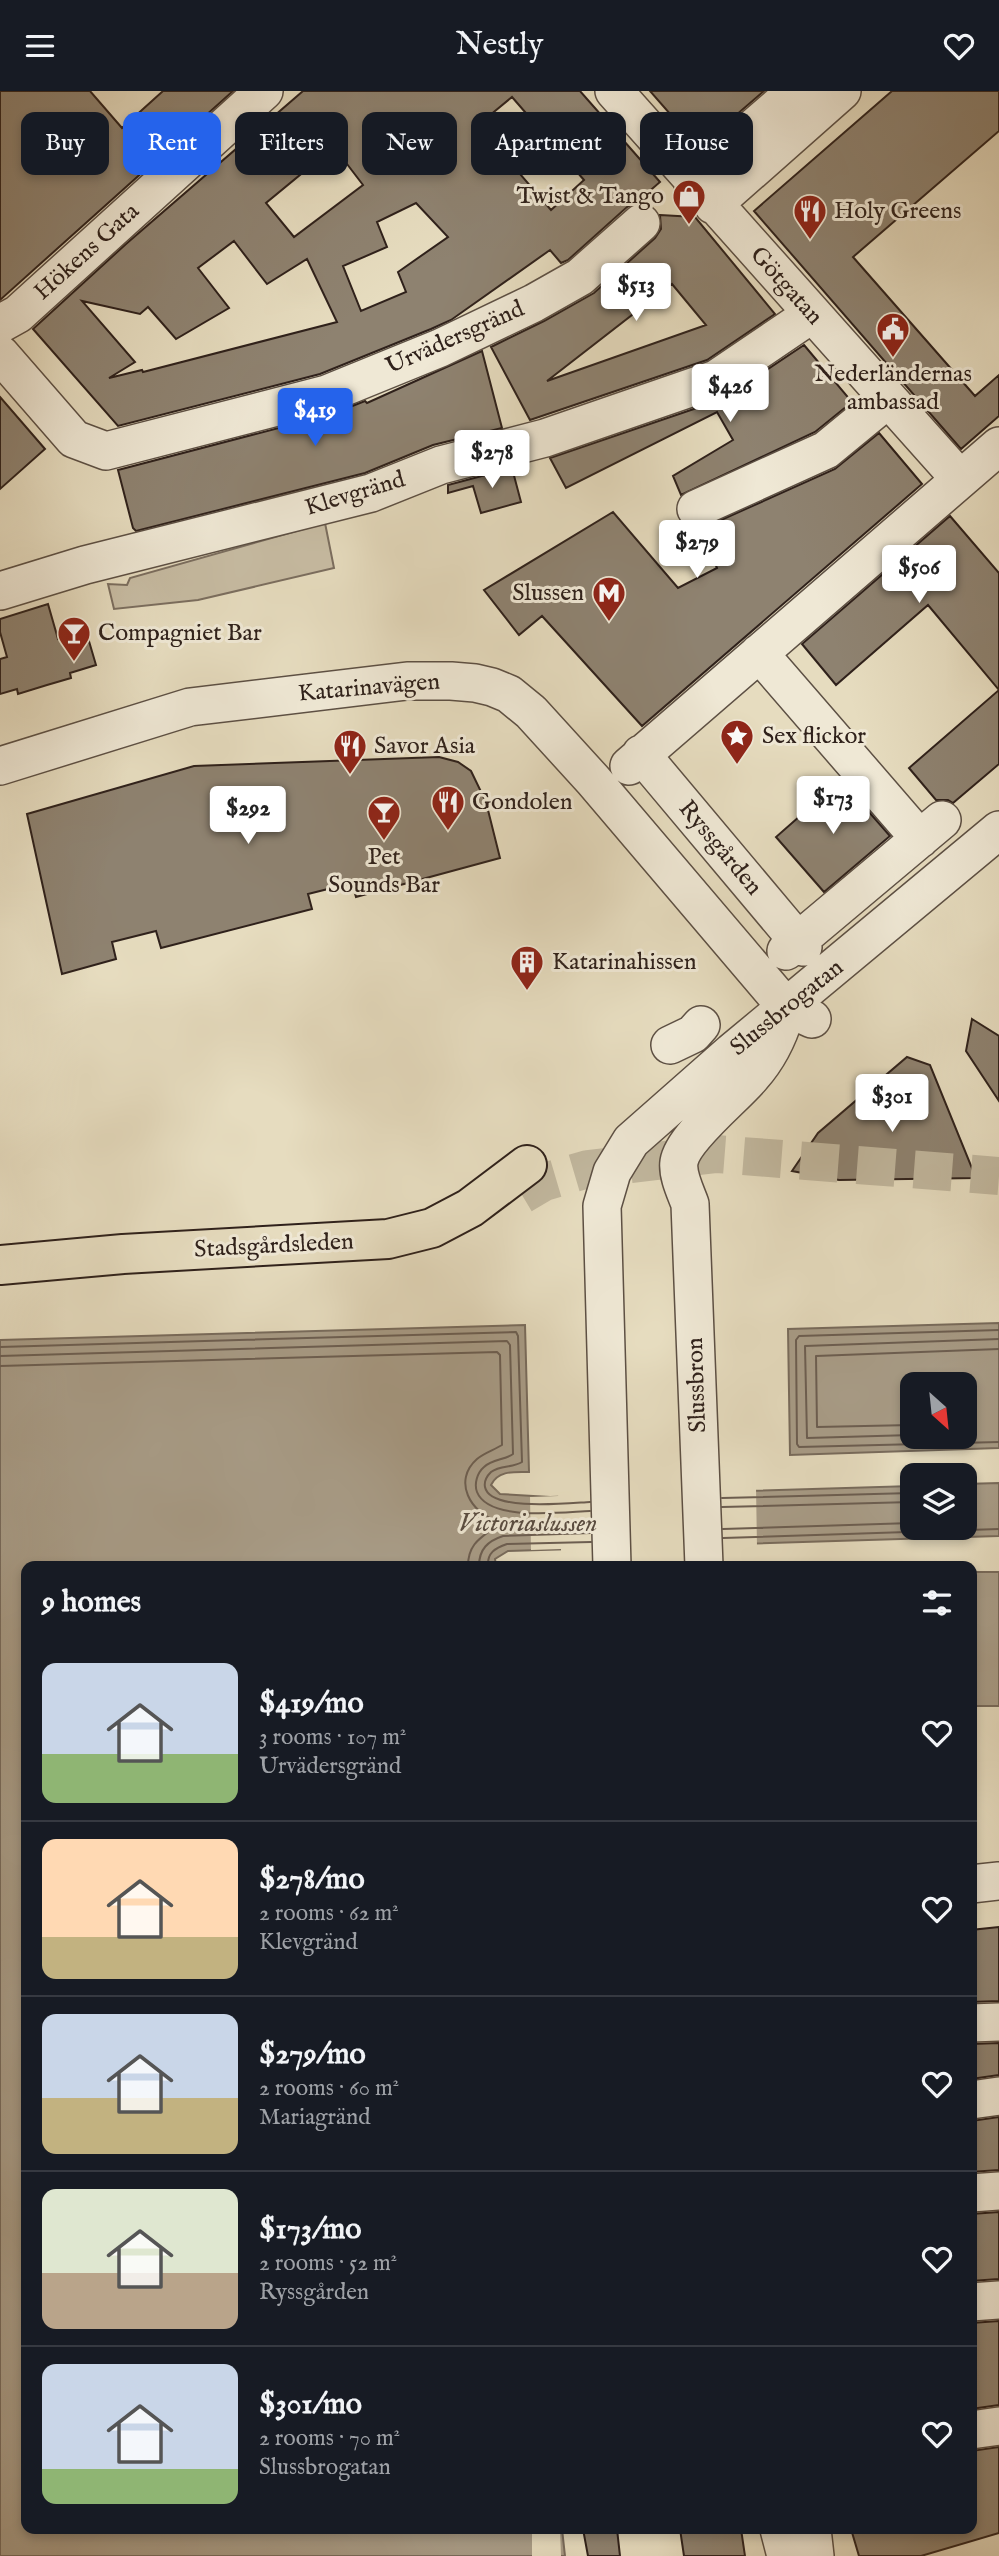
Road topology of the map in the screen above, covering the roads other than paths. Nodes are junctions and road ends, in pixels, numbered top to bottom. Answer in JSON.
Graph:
{"nodes":[{"id":1,"x":264,"y":91,"type":"edge"},
{"id":2,"x":614,"y":91,"type":"edge"},
{"id":3,"x":796,"y":91,"type":"edge"},
{"id":4,"x":842,"y":91,"type":"edge"},
{"id":5,"x":703,"y":193,"type":"junction"},
{"id":6,"x":642,"y":223,"type":"dead end"},
{"id":7,"x":812,"y":314,"type":"junction"},
{"id":8,"x":0,"y":324,"type":"edge"},
{"id":9,"x":0,"y":354,"type":"edge"},
{"id":10,"x":888,"y":399,"type":"junction"},
{"id":11,"x":999,"y":446,"type":"edge"},
{"id":12,"x":960,"y":479,"type":"junction"},
{"id":13,"x":696,"y":509,"type":"dead end"},
{"id":14,"x":0,"y":591,"type":"edge"},
{"id":15,"x":771,"y":643,"type":"junction"},
{"id":16,"x":0,"y":766,"type":"edge"},
{"id":17,"x":999,"y":830,"type":"edge"},
{"id":18,"x":999,"y":860,"type":"edge"},
{"id":19,"x":800,"y":1013,"type":"junction"},
{"id":20,"x":690,"y":1204,"type":"joint"},
{"id":21,"x":0,"y":1265,"type":"edge"},
{"id":22,"x":0,"y":1276,"type":"edge"},
{"id":23,"x":612,"y":1561,"type":"edge"},
{"id":24,"x":704,"y":1561,"type":"edge"},
{"id":25,"x":999,"y":1863,"type":"edge"},
{"id":26,"x":977,"y":1865,"type":"edge"},
{"id":27,"x":999,"y":1881,"type":"edge"},
{"id":28,"x":977,"y":1883,"type":"edge"},
{"id":29,"x":999,"y":2022,"type":"edge"},
{"id":30,"x":977,"y":2023,"type":"edge"},
{"id":31,"x":999,"y":2096,"type":"edge"},
{"id":32,"x":977,"y":2099,"type":"edge"},
{"id":33,"x":999,"y":2191,"type":"edge"},
{"id":34,"x":977,"y":2193,"type":"edge"},
{"id":35,"x":999,"y":2300,"type":"edge"},
{"id":36,"x":977,"y":2302,"type":"edge"},
{"id":37,"x":999,"y":2426,"type":"edge"},
{"id":38,"x":977,"y":2429,"type":"edge"},
{"id":39,"x":780,"y":2534,"type":"edge"},
{"id":40,"x":813,"y":2534,"type":"edge"},
{"id":41,"x":786,"y":2556,"type":"edge"},
{"id":42,"x":815,"y":2556,"type":"edge"}],
"edges":[{"from":1,"to":8,"type":"street","name":"Hökens Gata"},
{"from":2,"to":5,"type":"street","name":"Götgatan"},
{"from":3,"to":5,"type":"street"},
{"from":4,"to":5,"type":"street"},
{"from":5,"to":7,"type":"street","name":"Götgatan"},
{"from":6,"to":9,"type":"street","name":"Urvädersgränd"},
{"from":7,"to":10,"type":"street","name":"Götgatan"},
{"from":7,"to":14,"type":"street","name":"Klevgränd"},
{"from":10,"to":12,"type":"street","name":"Götgatan"},
{"from":10,"to":13,"type":"street"},
{"from":11,"to":12,"type":"street","name":"Ryssgården"},
{"from":12,"to":15,"type":"street","name":"Ryssgården"},
{"from":15,"to":15,"type":"street","name":"Ryssgården"},
{"from":16,"to":19,"type":"street","name":"Katarinavägen"},
{"from":17,"to":19,"type":"street","name":"Slussbrogatan"},
{"from":18,"to":19,"type":"street","name":"Slussbrogatan"},
{"from":19,"to":20,"type":"street","name":"Slussbrogatan"},
{"from":19,"to":23,"type":"street","name":"Slussbrogatan"},
{"from":20,"to":24,"type":"street","name":"Slussbron"},
{"from":21,"to":22,"type":"main road","name":"Stadsgårdsleden"},
{"from":25,"to":26,"type":"street"},
{"from":27,"to":28,"type":"street"},
{"from":29,"to":30,"type":"street"},
{"from":31,"to":32,"type":"street"},
{"from":33,"to":34,"type":"street"},
{"from":35,"to":36,"type":"street"},
{"from":37,"to":38,"type":"street"},
{"from":39,"to":41,"type":"street"},
{"from":40,"to":42,"type":"street"}]}
